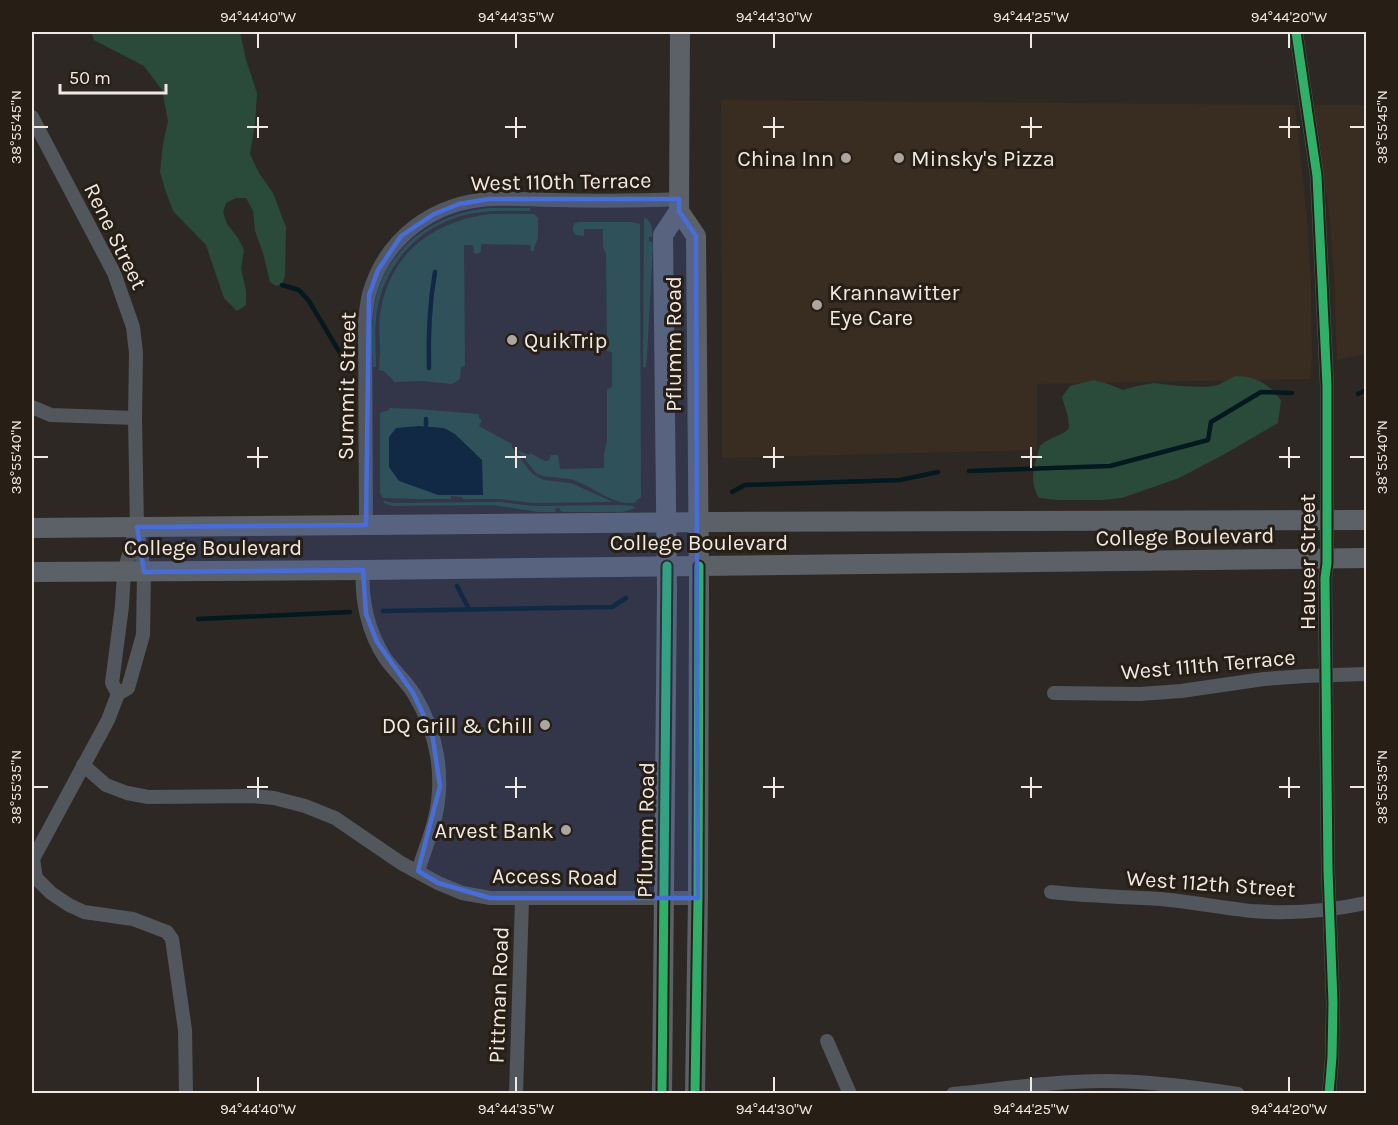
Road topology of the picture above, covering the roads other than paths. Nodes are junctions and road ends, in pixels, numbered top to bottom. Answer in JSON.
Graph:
{"nodes":[{"id":1,"x":680,"y":32,"type":"edge"},
{"id":2,"x":1296,"y":32,"type":"edge"},
{"id":3,"x":32,"y":117,"type":"edge"},
{"id":4,"x":679,"y":205,"type":"junction"},
{"id":5,"x":414,"y":226,"type":"joint"},
{"id":6,"x":32,"y":407,"type":"edge"},
{"id":7,"x":135,"y":418,"type":"junction"},
{"id":8,"x":1326,"y":520,"type":"junction"},
{"id":9,"x":1366,"y":520,"type":"edge"},
{"id":10,"x":699,"y":522,"type":"junction"},
{"id":11,"x":667,"y":523,"type":"junction"},
{"id":12,"x":366,"y":525,"type":"junction"},
{"id":13,"x":137,"y":527,"type":"junction"},
{"id":14,"x":32,"y":528,"type":"edge"},
{"id":15,"x":1327,"y":558,"type":"junction"},
{"id":16,"x":1366,"y":558,"type":"edge"},
{"id":17,"x":667,"y":566,"type":"junction"},
{"id":18,"x":699,"y":566,"type":"junction"},
{"id":19,"x":363,"y":570,"type":"junction"},
{"id":20,"x":32,"y":572,"type":"edge"},
{"id":21,"x":124,"y":572,"type":"junction"},
{"id":22,"x":144,"y":572,"type":"junction"},
{"id":23,"x":1366,"y":674,"type":"edge"},
{"id":24,"x":1327,"y":675,"type":"junction"},
{"id":25,"x":1054,"y":693,"type":"dead end"},
{"id":26,"x":118,"y":694,"type":"junction"},
{"id":27,"x":83,"y":765,"type":"junction"},
{"id":28,"x":32,"y":859,"type":"edge"},
{"id":29,"x":418,"y":871,"type":"junction"},
{"id":30,"x":1051,"y":892,"type":"dead end"},
{"id":31,"x":664,"y":898,"type":"junction"},
{"id":32,"x":698,"y":898,"type":"junction"},
{"id":33,"x":522,"y":899,"type":"junction"},
{"id":34,"x":1366,"y":903,"type":"edge"},
{"id":35,"x":1330,"y":909,"type":"junction"},
{"id":36,"x":828,"y":1041,"type":"dead end"},
{"id":37,"x":186,"y":1094,"type":"edge"},
{"id":38,"x":516,"y":1094,"type":"edge"},
{"id":39,"x":662,"y":1094,"type":"edge"},
{"id":40,"x":696,"y":1094,"type":"edge"},
{"id":41,"x":850,"y":1094,"type":"edge"},
{"id":42,"x":953,"y":1094,"type":"edge"},
{"id":43,"x":1238,"y":1094,"type":"edge"},
{"id":44,"x":1329,"y":1094,"type":"edge"}],
"edges":[{"from":1,"to":4,"type":"main road"},
{"from":2,"to":8,"type":"street","name":"Hauser Street"},
{"from":3,"to":7,"type":"street","name":"Rene Street"},
{"from":4,"to":5,"type":"street","name":"West 110th Terrace"},
{"from":4,"to":10,"type":"main road","name":"Pflumm Road"},
{"from":4,"to":11,"type":"main road","name":"Pflumm Road"},
{"from":5,"to":12,"type":"street","name":"Summit Street"},
{"from":6,"to":7,"type":"street"},
{"from":7,"to":13,"type":"street","name":"Rene Street"},
{"from":8,"to":9,"type":"main road","name":"College Boulevard"},
{"from":8,"to":10,"type":"main road","name":"College Boulevard"},
{"from":8,"to":15,"type":"street","name":"Hauser Street"},
{"from":10,"to":11,"type":"main road","name":"College Boulevard"},
{"from":10,"to":18,"type":"main road","name":"Pflumm Road"},
{"from":11,"to":12,"type":"main road","name":"College Boulevard"},
{"from":11,"to":17,"type":"main road","name":"Pflumm Road"},
{"from":12,"to":13,"type":"main road","name":"College Boulevard"},
{"from":13,"to":14,"type":"main road","name":"College Boulevard"},
{"from":13,"to":21,"type":"street","name":"Rene Street"},
{"from":13,"to":22,"type":"street","name":"Rene Street"},
{"from":15,"to":16,"type":"main road","name":"College Boulevard"},
{"from":15,"to":18,"type":"main road","name":"College Boulevard"},
{"from":15,"to":24,"type":"street","name":"Hauser Street"},
{"from":17,"to":18,"type":"main road","name":"College Boulevard"},
{"from":17,"to":19,"type":"main road","name":"College Boulevard"},
{"from":17,"to":31,"type":"main road","name":"Pflumm Road"},
{"from":18,"to":32,"type":"main road","name":"Pflumm Road"},
{"from":19,"to":22,"type":"main road","name":"College Boulevard"},
{"from":19,"to":29,"type":"street"},
{"from":20,"to":21,"type":"main road","name":"College Boulevard"},
{"from":21,"to":22,"type":"main road","name":"College Boulevard"},
{"from":21,"to":26,"type":"street","name":"Rene Street"},
{"from":22,"to":26,"type":"street","name":"Rene Street"},
{"from":23,"to":24,"type":"street","name":"West 111th Terrace"},
{"from":24,"to":25,"type":"street","name":"West 111th Terrace"},
{"from":24,"to":35,"type":"street","name":"Hauser Street"},
{"from":26,"to":27,"type":"street","name":"Rene Street"},
{"from":27,"to":28,"type":"street","name":"Rene Street"},
{"from":27,"to":29,"type":"street","name":"Access Road"},
{"from":28,"to":37,"type":"street"},
{"from":29,"to":33,"type":"street","name":"Access Road"},
{"from":30,"to":35,"type":"street","name":"West 112th Street"},
{"from":31,"to":32,"type":"street","name":"Access Road"},
{"from":31,"to":33,"type":"street","name":"Access Road"},
{"from":31,"to":39,"type":"main road","name":"Pflumm Road"},
{"from":32,"to":40,"type":"main road","name":"Pflumm Road"},
{"from":33,"to":38,"type":"street","name":"Pittman Road"},
{"from":34,"to":35,"type":"street","name":"West 112th Street"},
{"from":35,"to":44,"type":"street","name":"Hauser Street"},
{"from":36,"to":41,"type":"street"},
{"from":42,"to":43,"type":"street"}]}
